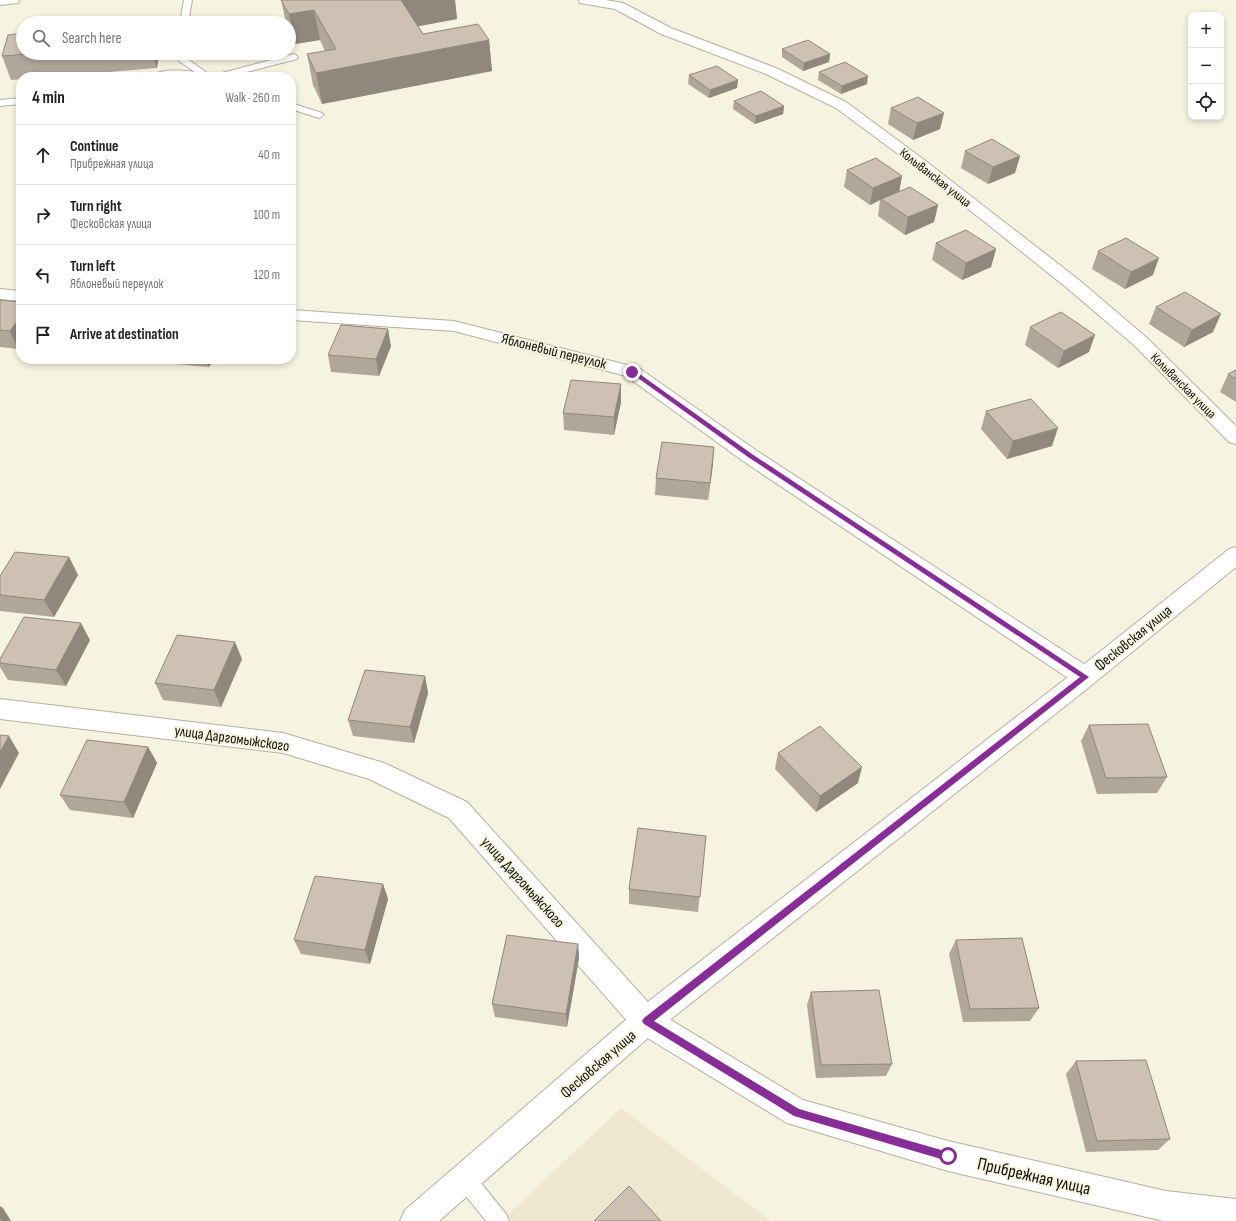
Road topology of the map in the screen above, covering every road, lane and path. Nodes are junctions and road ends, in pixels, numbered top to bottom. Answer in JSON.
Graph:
{"nodes":[{"id":1,"x":13,"y":0,"type":"edge"},
{"id":2,"x":188,"y":0,"type":"edge"},
{"id":3,"x":585,"y":0,"type":"edge"},
{"id":4,"x":0,"y":1,"type":"edge"},
{"id":5,"x":185,"y":16,"type":"edge"},
{"id":6,"x":183,"y":60,"type":"edge"},
{"id":7,"x":282,"y":60,"type":"edge"},
{"id":8,"x":200,"y":72,"type":"edge"},
{"id":9,"x":236,"y":72,"type":"edge"},
{"id":10,"x":16,"y":101,"type":"edge"},
{"id":11,"x":0,"y":103,"type":"edge"},
{"id":12,"x":296,"y":108,"type":"edge"},
{"id":13,"x":319,"y":115,"type":"dead end"},
{"id":14,"x":0,"y":294,"type":"edge"},
{"id":15,"x":16,"y":296,"type":"edge"},
{"id":16,"x":296,"y":315,"type":"edge"},
{"id":17,"x":1236,"y":437,"type":"edge"},
{"id":18,"x":1236,"y":555,"type":"edge"},
{"id":19,"x":1085,"y":677,"type":"junction"},
{"id":20,"x":0,"y":709,"type":"edge"},
{"id":21,"x":646,"y":1021,"type":"junction"},
{"id":22,"x":465,"y":1179,"type":"junction"},
{"id":23,"x":1236,"y":1215,"type":"edge"},
{"id":24,"x":416,"y":1221,"type":"edge"},
{"id":25,"x":498,"y":1221,"type":"edge"}],
"edges":[{"from":1,"to":4,"type":"street"},
{"from":2,"to":5,"type":"lane"},
{"from":3,"to":17,"type":"street","name":"Колыванская улица"},
{"from":6,"to":8,"type":"lane"},
{"from":7,"to":9,"type":"lane"},
{"from":10,"to":11,"type":"lane"},
{"from":12,"to":13,"type":"lane"},
{"from":14,"to":15,"type":"street"},
{"from":16,"to":19,"type":"street","name":"Яблоневый переулок"},
{"from":18,"to":19,"type":"street","name":"Фесковская улица"},
{"from":19,"to":21,"type":"street","name":"Фесковская улица"},
{"from":20,"to":21,"type":"street","name":"улица Даргомыжского"},
{"from":21,"to":22,"type":"street","name":"Фесковская улица"},
{"from":21,"to":23,"type":"street","name":"Прибрежная улица"},
{"from":22,"to":24,"type":"street","name":"Фесковская улица"},
{"from":22,"to":25,"type":"lane"}]}
